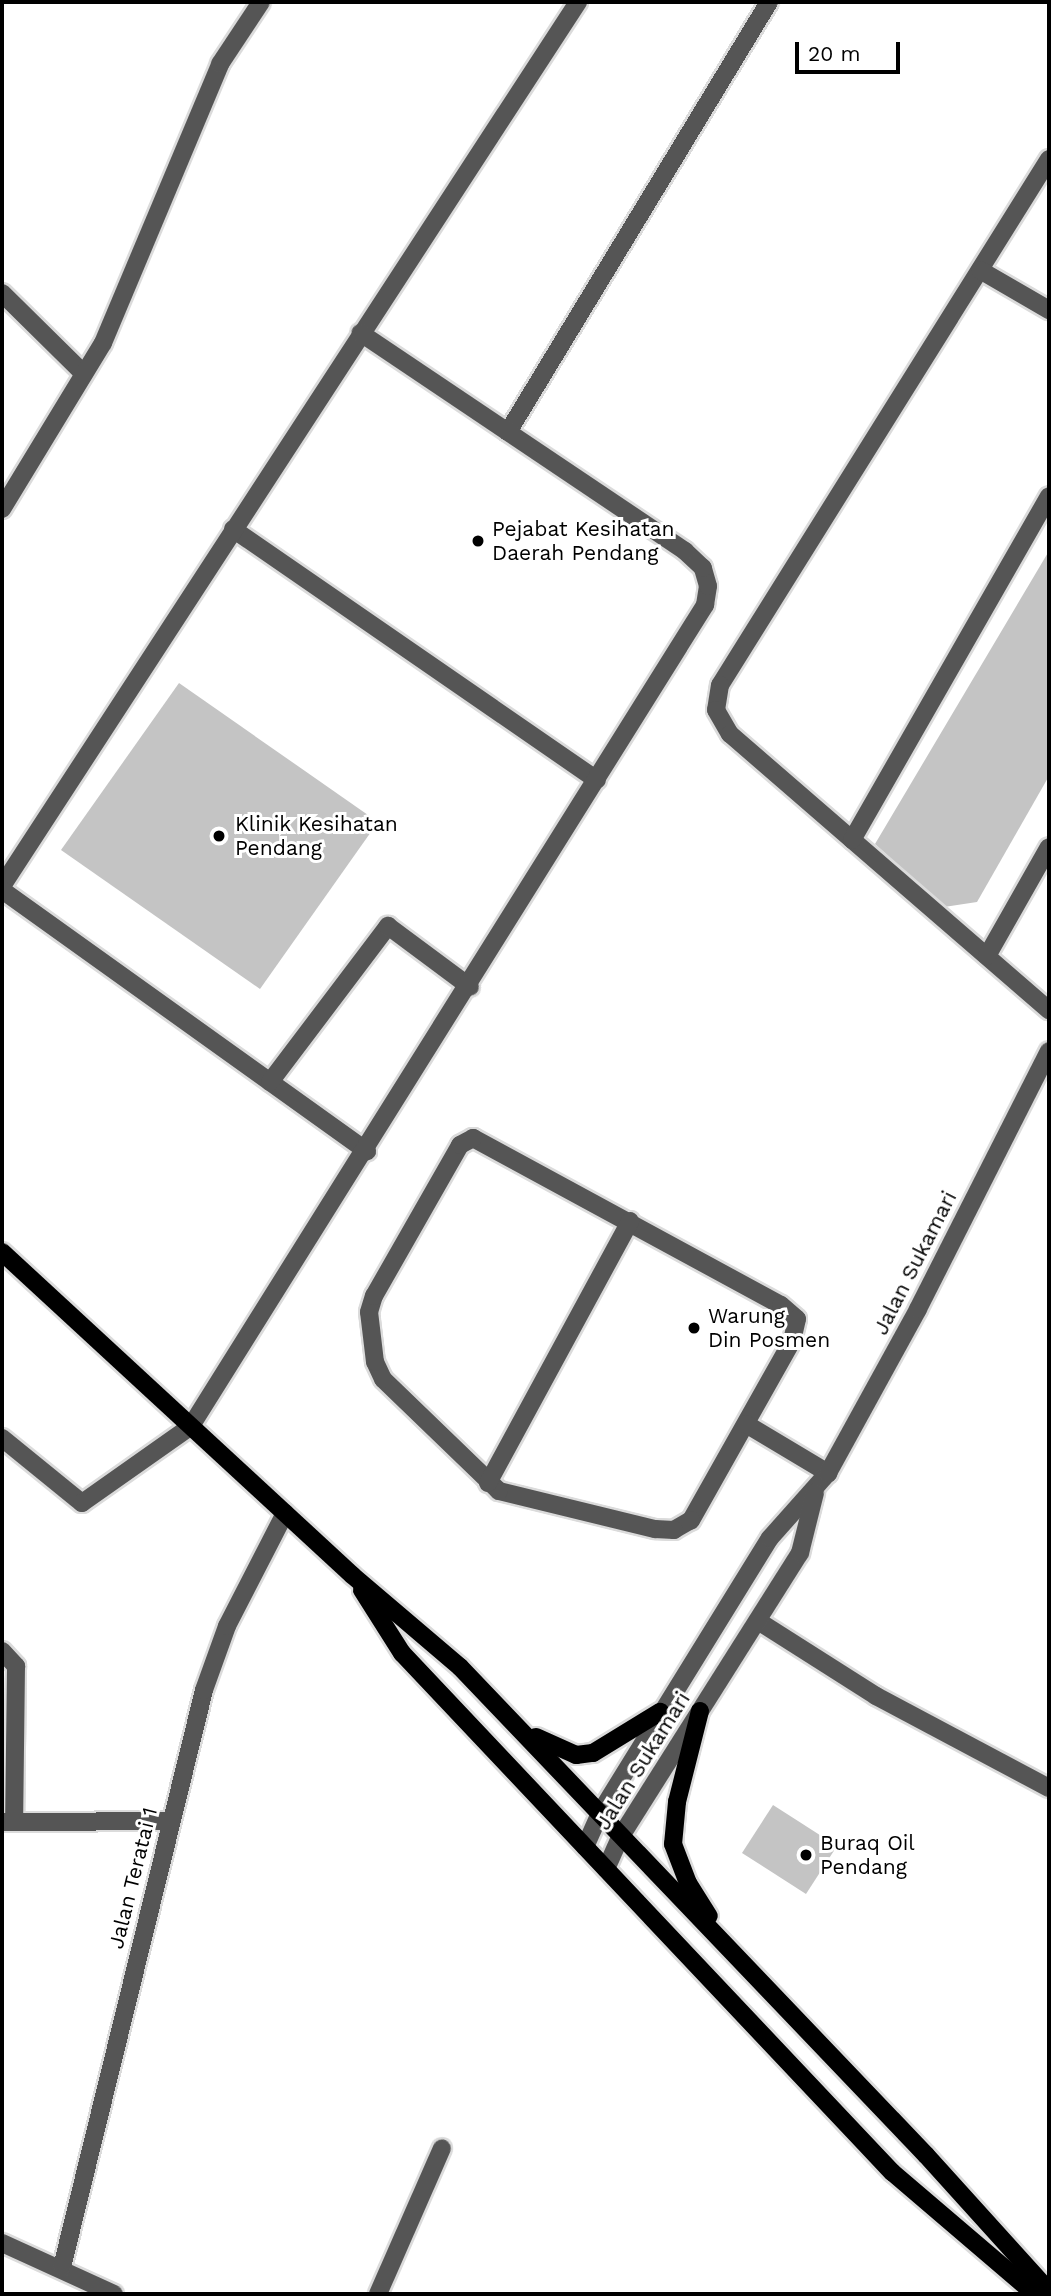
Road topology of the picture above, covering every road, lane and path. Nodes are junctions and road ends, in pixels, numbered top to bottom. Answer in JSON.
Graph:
{"nodes":[{"id":1,"x":261,"y":2,"type":"edge"},
{"id":2,"x":578,"y":2,"type":"edge"},
{"id":3,"x":769,"y":2,"type":"edge"},
{"id":4,"x":1049,"y":159,"type":"edge"},
{"id":5,"x":979,"y":270,"type":"junction"},
{"id":6,"x":2,"y":293,"type":"edge"},
{"id":7,"x":1049,"y":310,"type":"edge"},
{"id":8,"x":361,"y":333,"type":"junction"},
{"id":9,"x":84,"y":374,"type":"junction"},
{"id":10,"x":508,"y":432,"type":"junction"},
{"id":11,"x":1049,"y":496,"type":"edge"},
{"id":12,"x":2,"y":509,"type":"edge"},
{"id":13,"x":233,"y":529,"type":"junction"},
{"id":14,"x":597,"y":780,"type":"junction"},
{"id":15,"x":852,"y":840,"type":"junction"},
{"id":16,"x":1049,"y":847,"type":"edge"},
{"id":17,"x":2,"y":888,"type":"edge"},
{"id":18,"x":987,"y":956,"type":"junction"},
{"id":19,"x":470,"y":987,"type":"junction"},
{"id":20,"x":1049,"y":1010,"type":"edge"},
{"id":21,"x":1049,"y":1051,"type":"edge"},
{"id":22,"x":270,"y":1082,"type":"junction"},
{"id":23,"x":367,"y":1151,"type":"junction"},
{"id":24,"x":630,"y":1221,"type":"junction"},
{"id":25,"x":2,"y":1252,"type":"edge"},
{"id":26,"x":746,"y":1424,"type":"junction"},
{"id":27,"x":191,"y":1426,"type":"junction"},
{"id":28,"x":2,"y":1438,"type":"edge"},
{"id":29,"x":828,"y":1473,"type":"junction"},
{"id":30,"x":488,"y":1483,"type":"junction"},
{"id":31,"x":815,"y":1493,"type":"junction"},
{"id":32,"x":285,"y":1513,"type":"junction"},
{"id":33,"x":352,"y":1575,"type":"junction"},
{"id":34,"x":758,"y":1620,"type":"junction"},
{"id":35,"x":2,"y":1651,"type":"edge"},
{"id":36,"x":700,"y":1711,"type":"junction"},
{"id":37,"x":660,"y":1712,"type":"junction"},
{"id":38,"x":517,"y":1727,"type":"junction"},
{"id":39,"x":1049,"y":1788,"type":"edge"},
{"id":40,"x":600,"y":1813,"type":"junction"},
{"id":41,"x":171,"y":1821,"type":"junction"},
{"id":42,"x":8,"y":1822,"type":"edge"},
{"id":43,"x":621,"y":1836,"type":"junction"},
{"id":44,"x":585,"y":1847,"type":"junction"},
{"id":45,"x":606,"y":1869,"type":"junction"},
{"id":46,"x":729,"y":1949,"type":"junction"},
{"id":47,"x":442,"y":2148,"type":"dead end"},
{"id":48,"x":2,"y":2244,"type":"edge"},
{"id":49,"x":62,"y":2267,"type":"junction"},
{"id":50,"x":1049,"y":2291,"type":"edge"},
{"id":51,"x":114,"y":2294,"type":"edge"},
{"id":52,"x":378,"y":2294,"type":"edge"},
{"id":53,"x":1035,"y":2294,"type":"edge"}],
"edges":[{"from":1,"to":9,"type":"street"},
{"from":2,"to":8,"type":"street"},
{"from":3,"to":10,"type":"street"},
{"from":4,"to":5,"type":"street"},
{"from":5,"to":7,"type":"street"},
{"from":5,"to":15,"type":"street"},
{"from":6,"to":9,"type":"street"},
{"from":8,"to":10,"type":"street"},
{"from":8,"to":13,"type":"street"},
{"from":9,"to":12,"type":"street"},
{"from":10,"to":14,"type":"street"},
{"from":11,"to":15,"type":"street"},
{"from":13,"to":14,"type":"street"},
{"from":13,"to":17,"type":"street"},
{"from":14,"to":19,"type":"street"},
{"from":15,"to":18,"type":"street"},
{"from":16,"to":18,"type":"street"},
{"from":17,"to":22,"type":"street"},
{"from":18,"to":20,"type":"street"},
{"from":19,"to":22,"type":"street"},
{"from":19,"to":23,"type":"street"},
{"from":21,"to":29,"type":"street","name":"Jalan Sukamari"},
{"from":22,"to":23,"type":"street"},
{"from":23,"to":27,"type":"street"},
{"from":24,"to":26,"type":"street"},
{"from":24,"to":30,"type":"street"},
{"from":24,"to":30,"type":"street"},
{"from":25,"to":27,"type":"main road"},
{"from":26,"to":29,"type":"street"},
{"from":26,"to":30,"type":"street"},
{"from":27,"to":28,"type":"street"},
{"from":27,"to":32,"type":"main road"},
{"from":29,"to":31,"type":"street","name":"Jalan Sukamari"},
{"from":31,"to":34,"type":"street","name":"Jalan Sukamari"},
{"from":31,"to":37,"type":"street","name":"Jalan Sukamari"},
{"from":32,"to":33,"type":"main road"},
{"from":32,"to":41,"type":"street","name":"Jalan Teratai 1"},
{"from":33,"to":38,"type":"main road"},
{"from":33,"to":44,"type":"main road"},
{"from":34,"to":36,"type":"street","name":"Jalan Sukamari"},
{"from":34,"to":39,"type":"street"},
{"from":35,"to":42,"type":"street"},
{"from":36,"to":43,"type":"street","name":"Jalan Sukamari"},
{"from":36,"to":46,"type":"main road"},
{"from":37,"to":38,"type":"main road"},
{"from":37,"to":40,"type":"street","name":"Jalan Sukamari"},
{"from":38,"to":40,"type":"main road"},
{"from":40,"to":43,"type":"main road"},
{"from":40,"to":44,"type":"street","name":"Jalan Sukamari"},
{"from":41,"to":42,"type":"street"},
{"from":41,"to":49,"type":"street","name":"Jalan Teratai 1"},
{"from":43,"to":45,"type":"street","name":"Jalan Sukamari"},
{"from":43,"to":46,"type":"main road"},
{"from":44,"to":45,"type":"main road"},
{"from":45,"to":53,"type":"main road"},
{"from":46,"to":50,"type":"main road"},
{"from":47,"to":52,"type":"street"},
{"from":48,"to":49,"type":"street"},
{"from":49,"to":51,"type":"street"}]}
